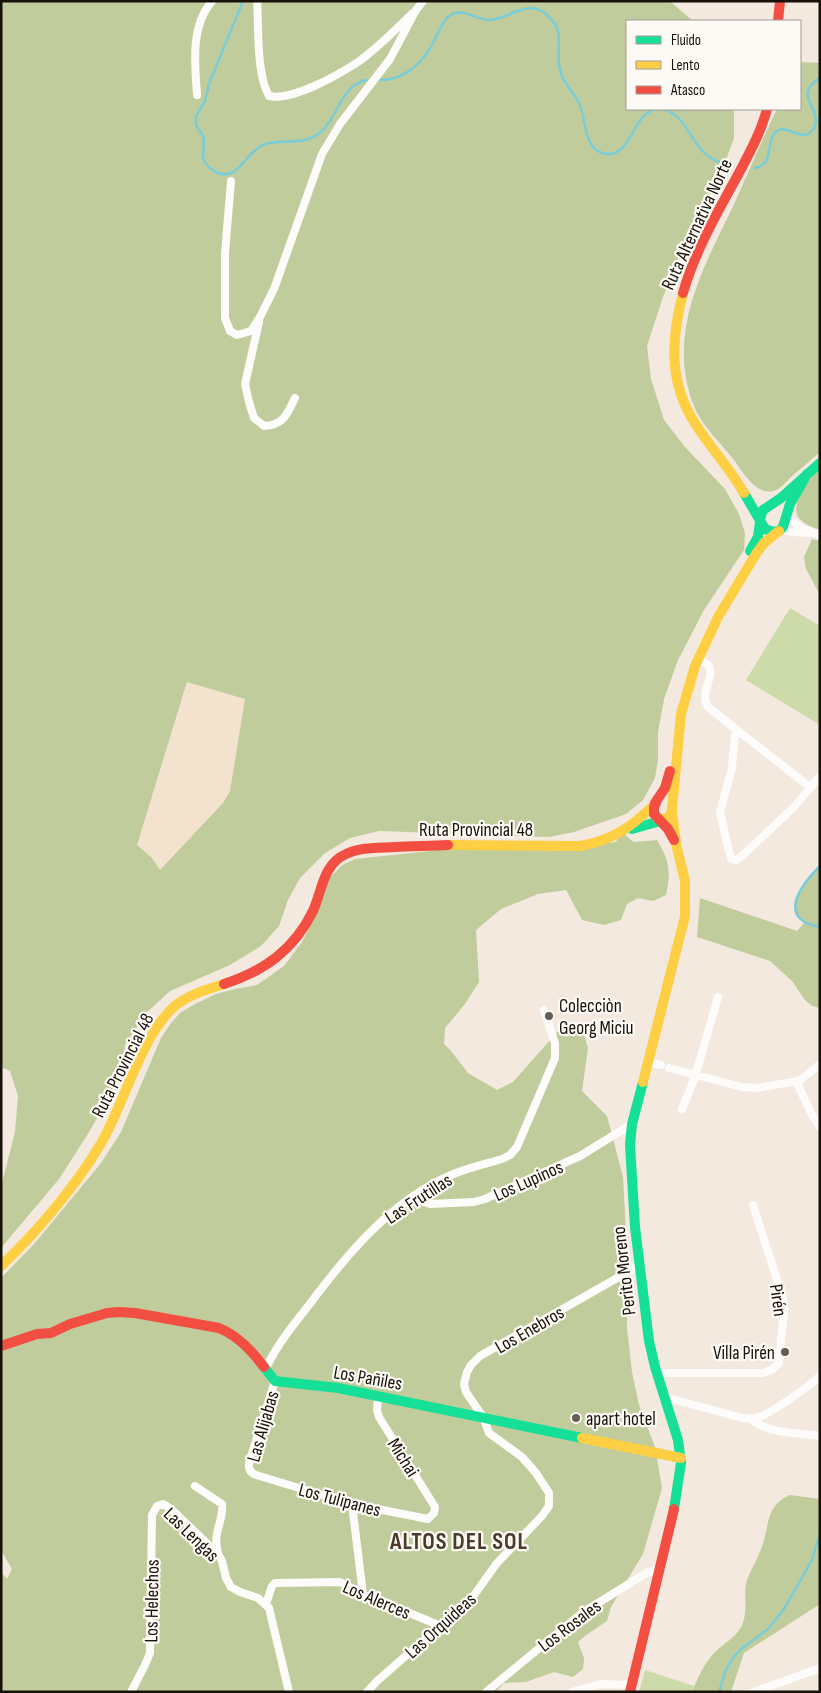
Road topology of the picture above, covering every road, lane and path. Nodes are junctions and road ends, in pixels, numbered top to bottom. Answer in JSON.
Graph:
{"nodes":[{"id":1,"x":212,"y":1,"type":"edge"},
{"id":2,"x":258,"y":1,"type":"edge"},
{"id":3,"x":423,"y":1,"type":"edge"},
{"id":4,"x":780,"y":1,"type":"edge"},
{"id":5,"x":416,"y":10,"type":"junction"},
{"id":6,"x":778,"y":20,"type":"edge"},
{"id":7,"x":197,"y":95,"type":"dead end"},
{"id":8,"x":767,"y":110,"type":"edge"},
{"id":9,"x":231,"y":181,"type":"dead end"},
{"id":10,"x":260,"y":318,"type":"junction"},
{"id":11,"x":296,"y":398,"type":"dead end"},
{"id":12,"x":813,"y":469,"type":"edge"},
{"id":13,"x":742,"y":489,"type":"junction"},
{"id":14,"x":770,"y":505,"type":"junction"},
{"id":15,"x":786,"y":515,"type":"junction"},
{"id":16,"x":760,"y":521,"type":"junction"},
{"id":17,"x":780,"y":530,"type":"junction"},
{"id":18,"x":817,"y":534,"type":"edge"},
{"id":19,"x":695,"y":657,"type":"junction"},
{"id":20,"x":735,"y":729,"type":"junction"},
{"id":21,"x":820,"y":776,"type":"edge"},
{"id":22,"x":810,"y":787,"type":"junction"},
{"id":23,"x":654,"y":804,"type":"junction"},
{"id":24,"x":665,"y":815,"type":"junction"},
{"id":25,"x":622,"y":832,"type":"junction"},
{"id":26,"x":676,"y":844,"type":"junction"},
{"id":27,"x":718,"y":997,"type":"dead end"},
{"id":28,"x":544,"y":1010,"type":"dead end"},
{"id":29,"x":648,"y":1062,"type":"junction"},
{"id":30,"x":820,"y":1064,"type":"edge"},
{"id":31,"x":695,"y":1075,"type":"junction"},
{"id":32,"x":796,"y":1082,"type":"junction"},
{"id":33,"x":682,"y":1109,"type":"dead end"},
{"id":34,"x":632,"y":1124,"type":"junction"},
{"id":35,"x":820,"y":1127,"type":"edge"},
{"id":36,"x":416,"y":1195,"type":"junction"},
{"id":37,"x":753,"y":1205,"type":"dead end"},
{"id":38,"x":640,"y":1265,"type":"junction"},
{"id":39,"x":1,"y":1266,"type":"edge"},
{"id":40,"x":1,"y":1346,"type":"edge"},
{"id":41,"x":266,"y":1368,"type":"junction"},
{"id":42,"x":657,"y":1373,"type":"junction"},
{"id":43,"x":820,"y":1376,"type":"edge"},
{"id":44,"x":275,"y":1381,"type":"junction"},
{"id":45,"x":378,"y":1396,"type":"junction"},
{"id":46,"x":664,"y":1397,"type":"junction"},
{"id":47,"x":483,"y":1417,"type":"junction"},
{"id":48,"x":751,"y":1419,"type":"junction"},
{"id":49,"x":820,"y":1436,"type":"edge"},
{"id":50,"x":681,"y":1458,"type":"junction"},
{"id":51,"x":250,"y":1470,"type":"joint"},
{"id":52,"x":195,"y":1486,"type":"dead end"},
{"id":53,"x":352,"y":1504,"type":"junction"},
{"id":54,"x":157,"y":1506,"type":"joint"},
{"id":55,"x":432,"y":1516,"type":"joint"},
{"id":56,"x":218,"y":1554,"type":"junction"},
{"id":57,"x":659,"y":1570,"type":"junction"},
{"id":58,"x":363,"y":1594,"type":"junction"},
{"id":59,"x":266,"y":1604,"type":"junction"},
{"id":60,"x":441,"y":1626,"type":"junction"},
{"id":61,"x":820,"y":1668,"type":"edge"},
{"id":62,"x":631,"y":1689,"type":"edge"},
{"id":63,"x":131,"y":1692,"type":"edge"},
{"id":64,"x":289,"y":1692,"type":"edge"},
{"id":65,"x":367,"y":1692,"type":"edge"},
{"id":66,"x":486,"y":1692,"type":"edge"},
{"id":67,"x":572,"y":1692,"type":"edge"},
{"id":68,"x":754,"y":1692,"type":"edge"}],
"edges":[{"from":1,"to":7,"type":"street"},
{"from":2,"to":5,"type":"street"},
{"from":3,"to":5,"type":"street"},
{"from":4,"to":6,"type":"main road"},
{"from":5,"to":10,"type":"street"},
{"from":8,"to":13,"type":"main road","name":"Ruta Alternativa Norte"},
{"from":9,"to":10,"type":"street"},
{"from":10,"to":11,"type":"street"},
{"from":12,"to":14,"type":"main road","name":"Ruta Provincial 48"},
{"from":12,"to":15,"type":"main road","name":"Ruta Provincial 48"},
{"from":13,"to":14,"type":"main road","name":"Ruta Alternativa Norte"},
{"from":13,"to":16,"type":"main road","name":"Ruta Alternativa Norte"},
{"from":14,"to":15,"type":"main road"},
{"from":14,"to":16,"type":"main road","name":"Ruta Provincial 48"},
{"from":15,"to":17,"type":"main road","name":"Ruta Provincial 48"},
{"from":15,"to":18,"type":"street"},
{"from":16,"to":17,"type":"main road"},
{"from":16,"to":19,"type":"main road","name":"Ruta Provincial 48"},
{"from":17,"to":18,"type":"street"},
{"from":17,"to":19,"type":"main road","name":"Ruta Provincial 48"},
{"from":19,"to":20,"type":"street"},
{"from":19,"to":23,"type":"main road","name":"Ruta Provincial 48"},
{"from":19,"to":24,"type":"main road","name":"Ruta Provincial 48"},
{"from":20,"to":22,"type":"street"},
{"from":20,"to":22,"type":"street"},
{"from":21,"to":22,"type":"street"},
{"from":23,"to":24,"type":"main road"},
{"from":23,"to":24,"type":"main road"},
{"from":23,"to":25,"type":"main road","name":"Ruta Provincial 48"},
{"from":24,"to":25,"type":"main road","name":"Ruta Provincial 48"},
{"from":24,"to":26,"type":"main road","name":"Perito Moreno"},
{"from":24,"to":26,"type":"main road","name":"Perito Moreno"},
{"from":25,"to":39,"type":"main road","name":"Ruta Provincial 48"},
{"from":26,"to":29,"type":"main road","name":"Perito Moreno"},
{"from":27,"to":31,"type":"street"},
{"from":28,"to":36,"type":"street","name":"Las Frutillas"},
{"from":29,"to":31,"type":"street"},
{"from":29,"to":34,"type":"main road","name":"Perito Moreno"},
{"from":30,"to":32,"type":"street"},
{"from":31,"to":32,"type":"street"},
{"from":31,"to":33,"type":"street"},
{"from":32,"to":35,"type":"street"},
{"from":34,"to":36,"type":"street","name":"Los Lupinos"},
{"from":34,"to":38,"type":"main road","name":"Perito Moreno"},
{"from":36,"to":41,"type":"street","name":"Las Frutillas"},
{"from":37,"to":42,"type":"street","name":"Pirén"},
{"from":38,"to":42,"type":"main road","name":"Perito Moreno"},
{"from":38,"to":47,"type":"street","name":"Los Enebros"},
{"from":40,"to":41,"type":"main road"},
{"from":41,"to":44,"type":"main road"},
{"from":42,"to":46,"type":"main road","name":"Perito Moreno"},
{"from":43,"to":48,"type":"street"},
{"from":44,"to":45,"type":"main road","name":"Los Pañiles"},
{"from":44,"to":51,"type":"street","name":"Las Alijabas"},
{"from":45,"to":47,"type":"main road","name":"Los Pañiles"},
{"from":45,"to":55,"type":"street","name":"Michai"},
{"from":46,"to":48,"type":"street"},
{"from":46,"to":50,"type":"main road","name":"Perito Moreno"},
{"from":47,"to":50,"type":"main road","name":"Los Pañiles"},
{"from":47,"to":60,"type":"street","name":"Las Orquideas"},
{"from":48,"to":49,"type":"street"},
{"from":50,"to":57,"type":"main road","name":"Perito Moreno"},
{"from":51,"to":53,"type":"street","name":"Los Tulipanes"},
{"from":52,"to":56,"type":"street"},
{"from":53,"to":55,"type":"street","name":"Los Tulipanes"},
{"from":53,"to":58,"type":"street"},
{"from":54,"to":56,"type":"street","name":"Las Lengas"},
{"from":54,"to":63,"type":"street","name":"Los Helechos"},
{"from":56,"to":59,"type":"street","name":"Las Lengas"},
{"from":57,"to":62,"type":"main road","name":"Perito Moreno"},
{"from":57,"to":66,"type":"street","name":"Los Rosales"},
{"from":58,"to":59,"type":"street","name":"Los Alerces"},
{"from":58,"to":60,"type":"street","name":"Los Alerces"},
{"from":59,"to":64,"type":"street"},
{"from":60,"to":65,"type":"street","name":"Las Orquideas"},
{"from":61,"to":68,"type":"street"},
{"from":62,"to":67,"type":"street"}]}
